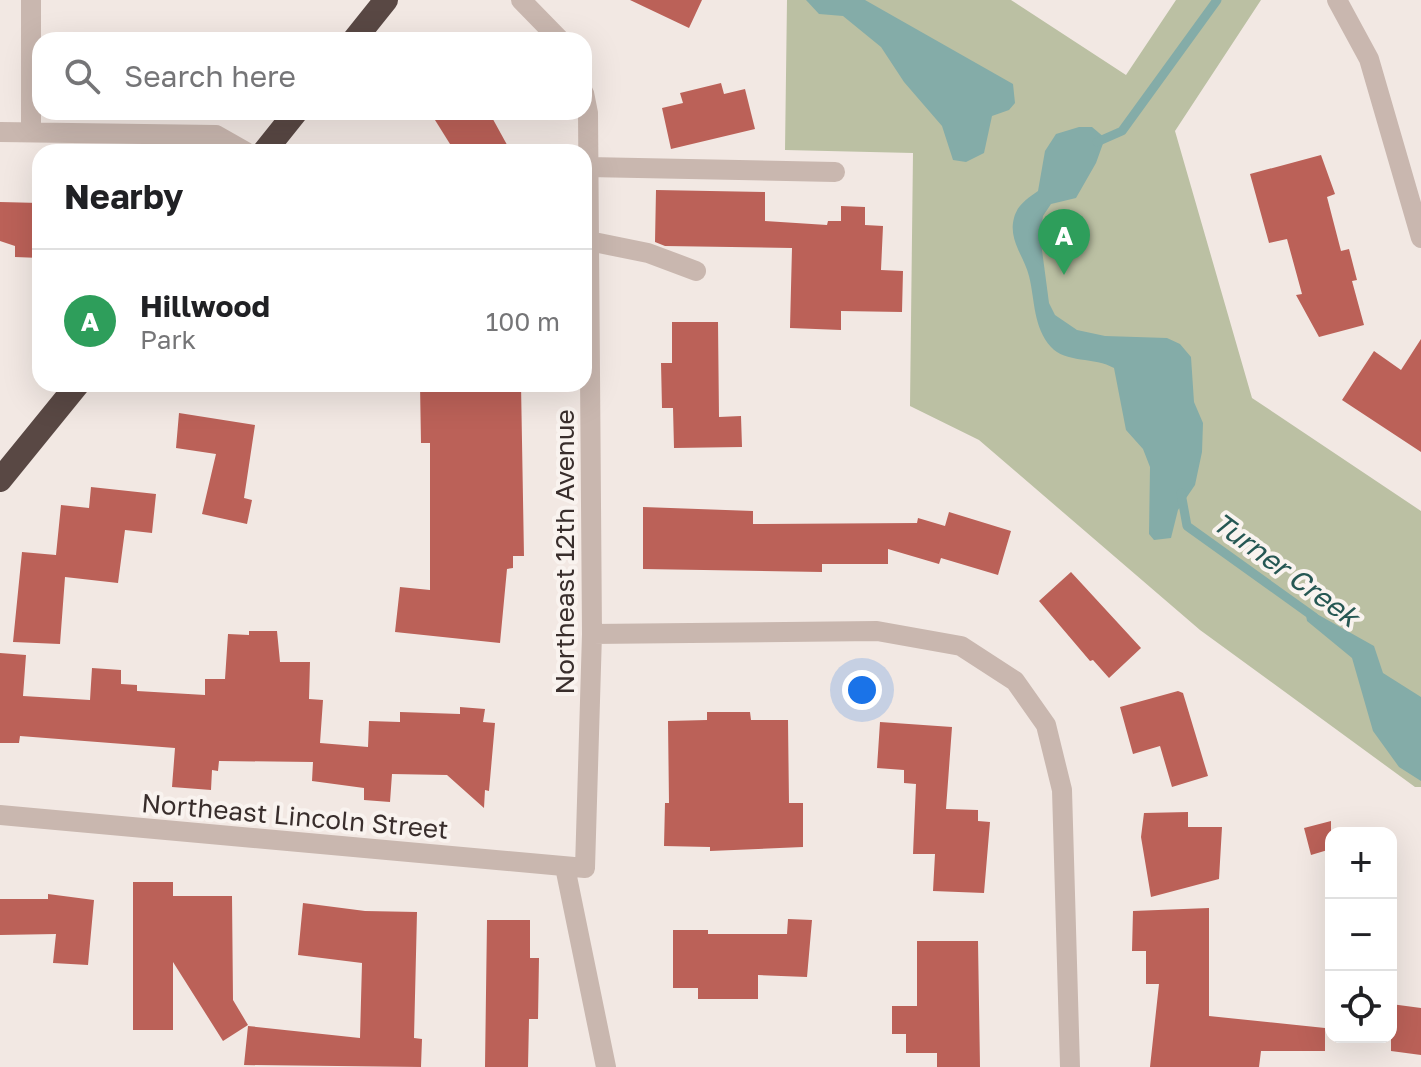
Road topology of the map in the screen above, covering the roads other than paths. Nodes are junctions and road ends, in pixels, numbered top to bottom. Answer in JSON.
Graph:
{"nodes":[{"id":1,"x":31,"y":0,"type":"edge"},
{"id":2,"x":386,"y":0,"type":"edge"},
{"id":3,"x":521,"y":0,"type":"edge"},
{"id":4,"x":1337,"y":0,"type":"edge"},
{"id":5,"x":360,"y":32,"type":"edge"},
{"id":6,"x":552,"y":32,"type":"edge"},
{"id":7,"x":290,"y":120,"type":"edge"},
{"id":8,"x":585,"y":120,"type":"edge"},
{"id":9,"x":0,"y":132,"type":"edge"},
{"id":10,"x":31,"y":132,"type":"junction"},
{"id":11,"x":232,"y":144,"type":"edge"},
{"id":12,"x":270,"y":144,"type":"edge"},
{"id":13,"x":587,"y":144,"type":"edge"},
{"id":14,"x":592,"y":167,"type":"edge"},
{"id":15,"x":835,"y":172,"type":"dead end"},
{"id":16,"x":1421,"y":238,"type":"edge"},
{"id":17,"x":592,"y":242,"type":"edge"},
{"id":18,"x":696,"y":271,"type":"dead end"},
{"id":19,"x":72,"y":392,"type":"edge"},
{"id":20,"x":590,"y":392,"type":"edge"},
{"id":21,"x":0,"y":480,"type":"edge"},
{"id":22,"x":592,"y":634,"type":"junction"},
{"id":23,"x":0,"y":815,"type":"edge"},
{"id":24,"x":575,"y":867,"type":"junction"},
{"id":25,"x":606,"y":1067,"type":"edge"},
{"id":26,"x":1070,"y":1067,"type":"edge"}],
"edges":[{"from":1,"to":10,"type":"street"},
{"from":2,"to":5,"type":"highway"},
{"from":3,"to":6,"type":"street"},
{"from":4,"to":16,"type":"street"},
{"from":7,"to":12,"type":"highway"},
{"from":8,"to":13,"type":"street","name":"Northeast 12th Avenue"},
{"from":9,"to":10,"type":"street"},
{"from":10,"to":11,"type":"street"},
{"from":14,"to":15,"type":"street"},
{"from":17,"to":18,"type":"street"},
{"from":19,"to":21,"type":"highway"},
{"from":20,"to":22,"type":"street","name":"Northeast 12th Avenue"},
{"from":22,"to":24,"type":"street","name":"Northeast 12th Avenue"},
{"from":22,"to":26,"type":"street"},
{"from":23,"to":24,"type":"street","name":"Northeast Lincoln Street"},
{"from":24,"to":25,"type":"street","name":"Northeast 12th Avenue"}]}
